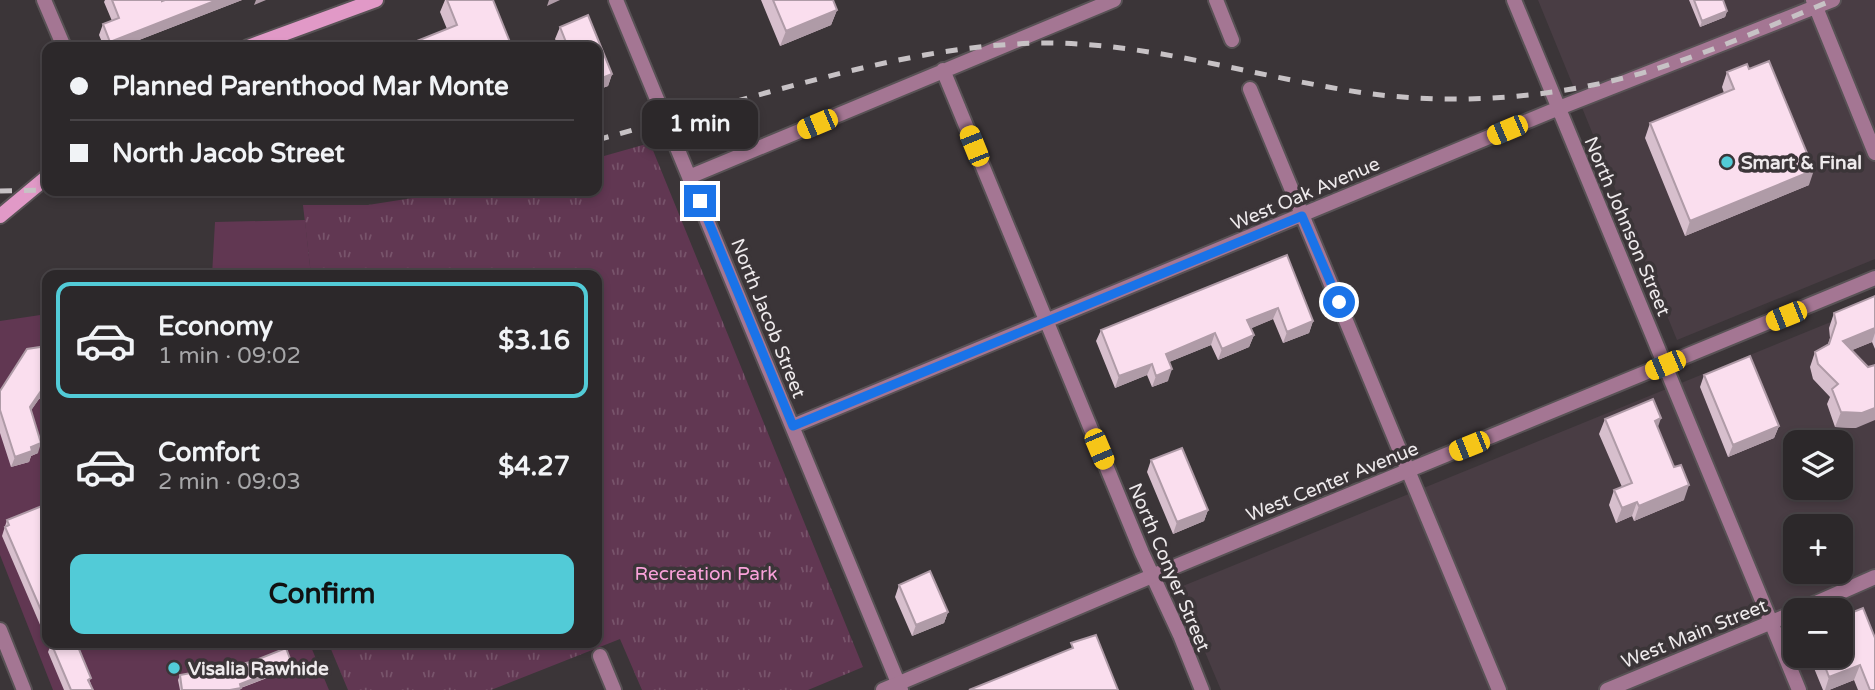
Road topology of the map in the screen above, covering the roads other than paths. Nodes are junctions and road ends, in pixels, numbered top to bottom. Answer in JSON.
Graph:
{"nodes":[{"id":1,"x":44,"y":0,"type":"edge"},
{"id":2,"x":376,"y":0,"type":"edge"},
{"id":3,"x":616,"y":0,"type":"edge"},
{"id":4,"x":1114,"y":0,"type":"edge"},
{"id":5,"x":1216,"y":0,"type":"edge"},
{"id":6,"x":1514,"y":0,"type":"edge"},
{"id":7,"x":1833,"y":0,"type":"edge"},
{"id":8,"x":1814,"y":4,"type":"edge"},
{"id":9,"x":1232,"y":40,"type":"dead end"},
{"id":10,"x":62,"y":42,"type":"edge"},
{"id":11,"x":262,"y":42,"type":"edge"},
{"id":12,"x":943,"y":71,"type":"junction"},
{"id":13,"x":1250,"y":89,"type":"dead end"},
{"id":14,"x":1559,"y":108,"type":"junction"},
{"id":15,"x":1875,"y":153,"type":"edge"},
{"id":16,"x":690,"y":177,"type":"junction"},
{"id":17,"x":42,"y":181,"type":"edge"},
{"id":18,"x":0,"y":216,"type":"edge"},
{"id":19,"x":1302,"y":216,"type":"junction"},
{"id":20,"x":1875,"y":278,"type":"edge"},
{"id":21,"x":1046,"y":321,"type":"junction"},
{"id":22,"x":1665,"y":365,"type":"junction"},
{"id":23,"x":793,"y":426,"type":"junction"},
{"id":24,"x":1408,"y":470,"type":"junction"},
{"id":25,"x":1152,"y":576,"type":"junction"},
{"id":26,"x":1875,"y":577,"type":"edge"},
{"id":27,"x":1827,"y":598,"type":"edge"},
{"id":28,"x":1783,"y":617,"type":"edge"},
{"id":29,"x":1770,"y":623,"type":"junction"},
{"id":30,"x":0,"y":630,"type":"edge"},
{"id":31,"x":600,"y":656,"type":"dead end"},
{"id":32,"x":900,"y":687,"type":"edge"},
{"id":33,"x":24,"y":690,"type":"edge"},
{"id":34,"x":614,"y":690,"type":"edge"},
{"id":35,"x":883,"y":690,"type":"edge"},
{"id":36,"x":1202,"y":690,"type":"edge"},
{"id":37,"x":1499,"y":690,"type":"edge"},
{"id":38,"x":1607,"y":690,"type":"edge"},
{"id":39,"x":1798,"y":690,"type":"edge"}],
"edges":[{"from":1,"to":10,"type":"street"},
{"from":2,"to":11,"type":"main road"},
{"from":3,"to":16,"type":"street","name":"North Jacob Street"},
{"from":4,"to":12,"type":"street"},
{"from":5,"to":9,"type":"street"},
{"from":6,"to":14,"type":"street","name":"North Johnson Street"},
{"from":7,"to":8,"type":"street","name":"West Oak Avenue"},
{"from":8,"to":14,"type":"street","name":"West Oak Avenue"},
{"from":8,"to":15,"type":"street"},
{"from":12,"to":16,"type":"street"},
{"from":12,"to":21,"type":"street","name":"North Conyer Street"},
{"from":13,"to":19,"type":"street"},
{"from":14,"to":19,"type":"street","name":"West Oak Avenue"},
{"from":14,"to":22,"type":"street","name":"North Johnson Street"},
{"from":16,"to":23,"type":"street","name":"North Jacob Street"},
{"from":17,"to":18,"type":"main road"},
{"from":19,"to":21,"type":"street","name":"West Oak Avenue"},
{"from":19,"to":24,"type":"street"},
{"from":20,"to":22,"type":"street","name":"West Center Avenue"},
{"from":21,"to":23,"type":"street","name":"West Oak Avenue"},
{"from":21,"to":25,"type":"street","name":"North Conyer Street"},
{"from":22,"to":24,"type":"street","name":"West Center Avenue"},
{"from":22,"to":29,"type":"street","name":"North Johnson Street"},
{"from":23,"to":32,"type":"street","name":"North Jacob Street"},
{"from":24,"to":25,"type":"street","name":"West Center Avenue"},
{"from":24,"to":37,"type":"street"},
{"from":25,"to":32,"type":"street","name":"West Center Avenue"},
{"from":25,"to":36,"type":"street","name":"North Conyer Street"},
{"from":26,"to":27,"type":"street","name":"West Main Street"},
{"from":28,"to":29,"type":"street","name":"West Main Street"},
{"from":29,"to":38,"type":"street","name":"West Main Street"},
{"from":29,"to":39,"type":"street","name":"North Johnson Street"},
{"from":30,"to":33,"type":"street"},
{"from":31,"to":34,"type":"street"},
{"from":32,"to":35,"type":"street","name":"West Center Avenue"}]}
